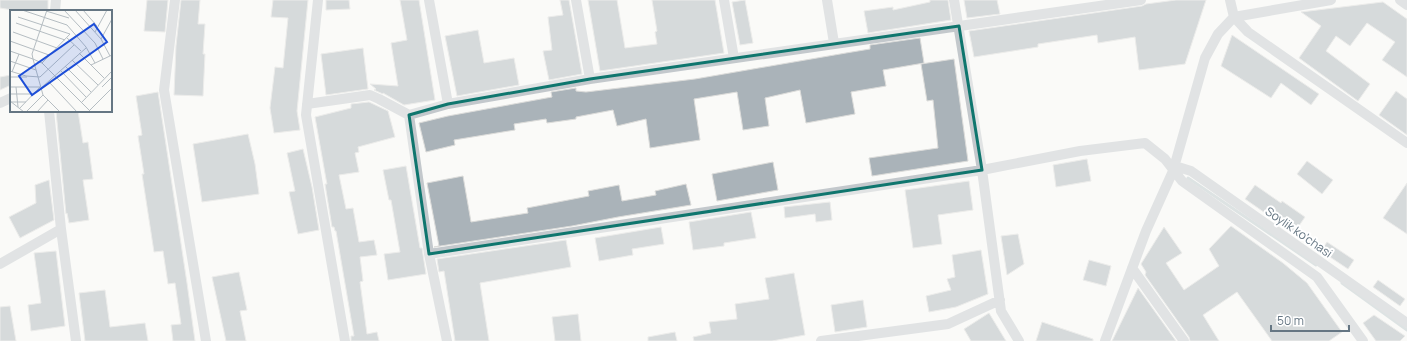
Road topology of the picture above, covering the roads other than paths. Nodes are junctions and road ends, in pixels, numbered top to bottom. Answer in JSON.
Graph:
{"nodes":[{"id":1,"x":56,"y":0,"type":"edge"},
{"id":2,"x":175,"y":0,"type":"edge"},
{"id":3,"x":318,"y":0,"type":"edge"},
{"id":4,"x":429,"y":0,"type":"edge"},
{"id":5,"x":576,"y":0,"type":"edge"},
{"id":6,"x":724,"y":0,"type":"edge"},
{"id":7,"x":827,"y":0,"type":"edge"},
{"id":8,"x":954,"y":0,"type":"edge"},
{"id":9,"x":1141,"y":0,"type":"edge"},
{"id":10,"x":1230,"y":0,"type":"edge"},
{"id":11,"x":1331,"y":0,"type":"edge"},
{"id":12,"x":1400,"y":0,"type":"edge"},
{"id":13,"x":1086,"y":4,"type":"edge"},
{"id":14,"x":1407,"y":5,"type":"edge"},
{"id":15,"x":55,"y":10,"type":"edge"},
{"id":16,"x":1234,"y":17,"type":"junction"},
{"id":17,"x":959,"y":26,"type":"junction"},
{"id":18,"x":834,"y":43,"type":"junction"},
{"id":19,"x":734,"y":58,"type":"junction"},
{"id":20,"x":590,"y":79,"type":"junction"},
{"id":21,"x":10,"y":98,"type":"edge"},
{"id":22,"x":0,"y":103,"type":"edge"},
{"id":23,"x":307,"y":104,"type":"junction"},
{"id":24,"x":448,"y":104,"type":"junction"},
{"id":25,"x":49,"y":112,"type":"edge"},
{"id":26,"x":409,"y":115,"type":"junction"},
{"id":27,"x":1407,"y":143,"type":"edge"},
{"id":28,"x":1174,"y":168,"type":"junction"},
{"id":29,"x":982,"y":170,"type":"junction"},
{"id":30,"x":61,"y":229,"type":"junction"},
{"id":31,"x":429,"y":254,"type":"junction"},
{"id":32,"x":0,"y":264,"type":"edge"},
{"id":33,"x":1325,"y":266,"type":"junction"},
{"id":34,"x":1132,"y":268,"type":"junction"},
{"id":35,"x":1317,"y":277,"type":"junction"},
{"id":36,"x":1000,"y":300,"type":"junction"},
{"id":37,"x":1407,"y":323,"type":"edge"},
{"id":38,"x":839,"y":340,"type":"edge"},
{"id":39,"x":76,"y":341,"type":"edge"},
{"id":40,"x":206,"y":341,"type":"edge"},
{"id":41,"x":345,"y":341,"type":"edge"},
{"id":42,"x":447,"y":341,"type":"edge"},
{"id":43,"x":821,"y":341,"type":"edge"},
{"id":44,"x":1019,"y":341,"type":"edge"},
{"id":45,"x":1105,"y":341,"type":"edge"},
{"id":46,"x":1184,"y":341,"type":"edge"},
{"id":47,"x":1364,"y":341,"type":"edge"}],
"edges":[{"from":1,"to":15,"type":"street"},
{"from":2,"to":40,"type":"street"},
{"from":3,"to":23,"type":"street"},
{"from":4,"to":24,"type":"street"},
{"from":5,"to":20,"type":"street"},
{"from":6,"to":19,"type":"street"},
{"from":7,"to":18,"type":"street"},
{"from":8,"to":17,"type":"street"},
{"from":9,"to":13,"type":"street"},
{"from":10,"to":16,"type":"street"},
{"from":11,"to":16,"type":"street"},
{"from":12,"to":14,"type":"street"},
{"from":13,"to":17,"type":"street"},
{"from":16,"to":27,"type":"street"},
{"from":16,"to":28,"type":"street"},
{"from":17,"to":18,"type":"street"},
{"from":17,"to":29,"type":"street"},
{"from":18,"to":19,"type":"street"},
{"from":19,"to":20,"type":"street"},
{"from":20,"to":24,"type":"street"},
{"from":21,"to":22,"type":"street"},
{"from":23,"to":26,"type":"street"},
{"from":23,"to":41,"type":"street"},
{"from":24,"to":26,"type":"street"},
{"from":25,"to":30,"type":"street"},
{"from":26,"to":31,"type":"street"},
{"from":28,"to":29,"type":"street"},
{"from":28,"to":33,"type":"street","name":"Soylik ko'chasi"},
{"from":28,"to":34,"type":"street"},
{"from":28,"to":35,"type":"street"},
{"from":29,"to":31,"type":"street"},
{"from":29,"to":36,"type":"street"},
{"from":30,"to":32,"type":"street"},
{"from":30,"to":39,"type":"street"},
{"from":31,"to":42,"type":"street"},
{"from":33,"to":35,"type":"street"},
{"from":33,"to":37,"type":"street","name":"Soylik ko'chasi"},
{"from":34,"to":45,"type":"street"},
{"from":34,"to":46,"type":"street"},
{"from":35,"to":47,"type":"street"},
{"from":36,"to":38,"type":"street"},
{"from":36,"to":44,"type":"street"},
{"from":38,"to":43,"type":"street"}]}
